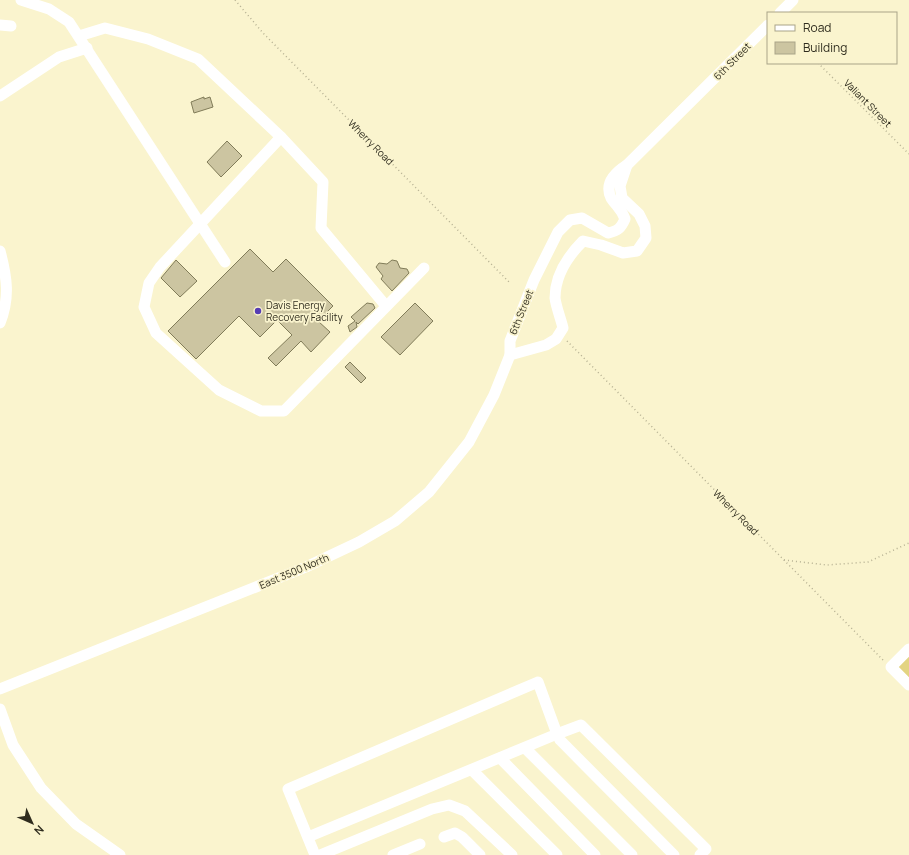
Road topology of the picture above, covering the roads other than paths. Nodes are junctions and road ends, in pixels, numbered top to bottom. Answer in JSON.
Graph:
{"nodes":[{"id":1,"x":21,"y":0,"type":"edge"},
{"id":2,"x":793,"y":0,"type":"edge"},
{"id":3,"x":781,"y":12,"type":"edge"},
{"id":4,"x":767,"y":26,"type":"edge"},
{"id":5,"x":79,"y":36,"type":"junction"},
{"id":6,"x":87,"y":48,"type":"junction"},
{"id":7,"x":0,"y":96,"type":"edge"},
{"id":8,"x":281,"y":137,"type":"junction"},
{"id":9,"x":627,"y":165,"type":"junction"},
{"id":10,"x":200,"y":224,"type":"junction"},
{"id":11,"x":0,"y":251,"type":"edge"},
{"id":12,"x":225,"y":262,"type":"dead end"},
{"id":13,"x":424,"y":268,"type":"dead end"},
{"id":14,"x":386,"y":306,"type":"junction"},
{"id":15,"x":0,"y":323,"type":"edge"},
{"id":16,"x":510,"y":355,"type":"junction"},
{"id":17,"x":909,"y":649,"type":"edge"},
{"id":18,"x":909,"y":685,"type":"edge"},
{"id":19,"x":0,"y":689,"type":"edge"},
{"id":20,"x":0,"y":709,"type":"edge"},
{"id":21,"x":557,"y":734,"type":"junction"},
{"id":22,"x":525,"y":748,"type":"junction"},
{"id":23,"x":500,"y":758,"type":"junction"},
{"id":24,"x":472,"y":770,"type":"junction"},
{"id":25,"x":308,"y":837,"type":"junction"},
{"id":26,"x":444,"y":837,"type":"dead end"},
{"id":27,"x":420,"y":844,"type":"dead end"},
{"id":28,"x":120,"y":855,"type":"edge"},
{"id":29,"x":315,"y":855,"type":"edge"},
{"id":30,"x":320,"y":855,"type":"edge"},
{"id":31,"x":393,"y":855,"type":"edge"},
{"id":32,"x":480,"y":855,"type":"edge"},
{"id":33,"x":512,"y":855,"type":"edge"},
{"id":34,"x":557,"y":855,"type":"edge"},
{"id":35,"x":595,"y":855,"type":"edge"},
{"id":36,"x":632,"y":855,"type":"edge"},
{"id":37,"x":674,"y":855,"type":"edge"},
{"id":38,"x":700,"y":855,"type":"edge"}],
"edges":[{"from":1,"to":5,"type":"street"},
{"from":2,"to":3,"type":"street"},
{"from":4,"to":9,"type":"street","name":"6th Street"},
{"from":5,"to":6,"type":"street"},
{"from":5,"to":8,"type":"street"},
{"from":6,"to":7,"type":"street"},
{"from":6,"to":10,"type":"street"},
{"from":8,"to":10,"type":"street"},
{"from":8,"to":14,"type":"street"},
{"from":9,"to":16,"type":"street","name":"6th Street"},
{"from":9,"to":16,"type":"street","name":"6th Street"},
{"from":10,"to":12,"type":"street"},
{"from":10,"to":14,"type":"street"},
{"from":11,"to":15,"type":"street"},
{"from":13,"to":14,"type":"street"},
{"from":16,"to":19,"type":"street","name":"East 3500 North"},
{"from":17,"to":18,"type":"street"},
{"from":20,"to":28,"type":"street"},
{"from":21,"to":22,"type":"street"},
{"from":21,"to":25,"type":"street"},
{"from":21,"to":37,"type":"street"},
{"from":21,"to":38,"type":"street"},
{"from":22,"to":23,"type":"street"},
{"from":22,"to":36,"type":"street"},
{"from":23,"to":24,"type":"street"},
{"from":23,"to":35,"type":"street"},
{"from":24,"to":25,"type":"street"},
{"from":24,"to":34,"type":"street"},
{"from":25,"to":29,"type":"street"},
{"from":26,"to":32,"type":"street"},
{"from":27,"to":31,"type":"street"},
{"from":30,"to":33,"type":"street"}]}
